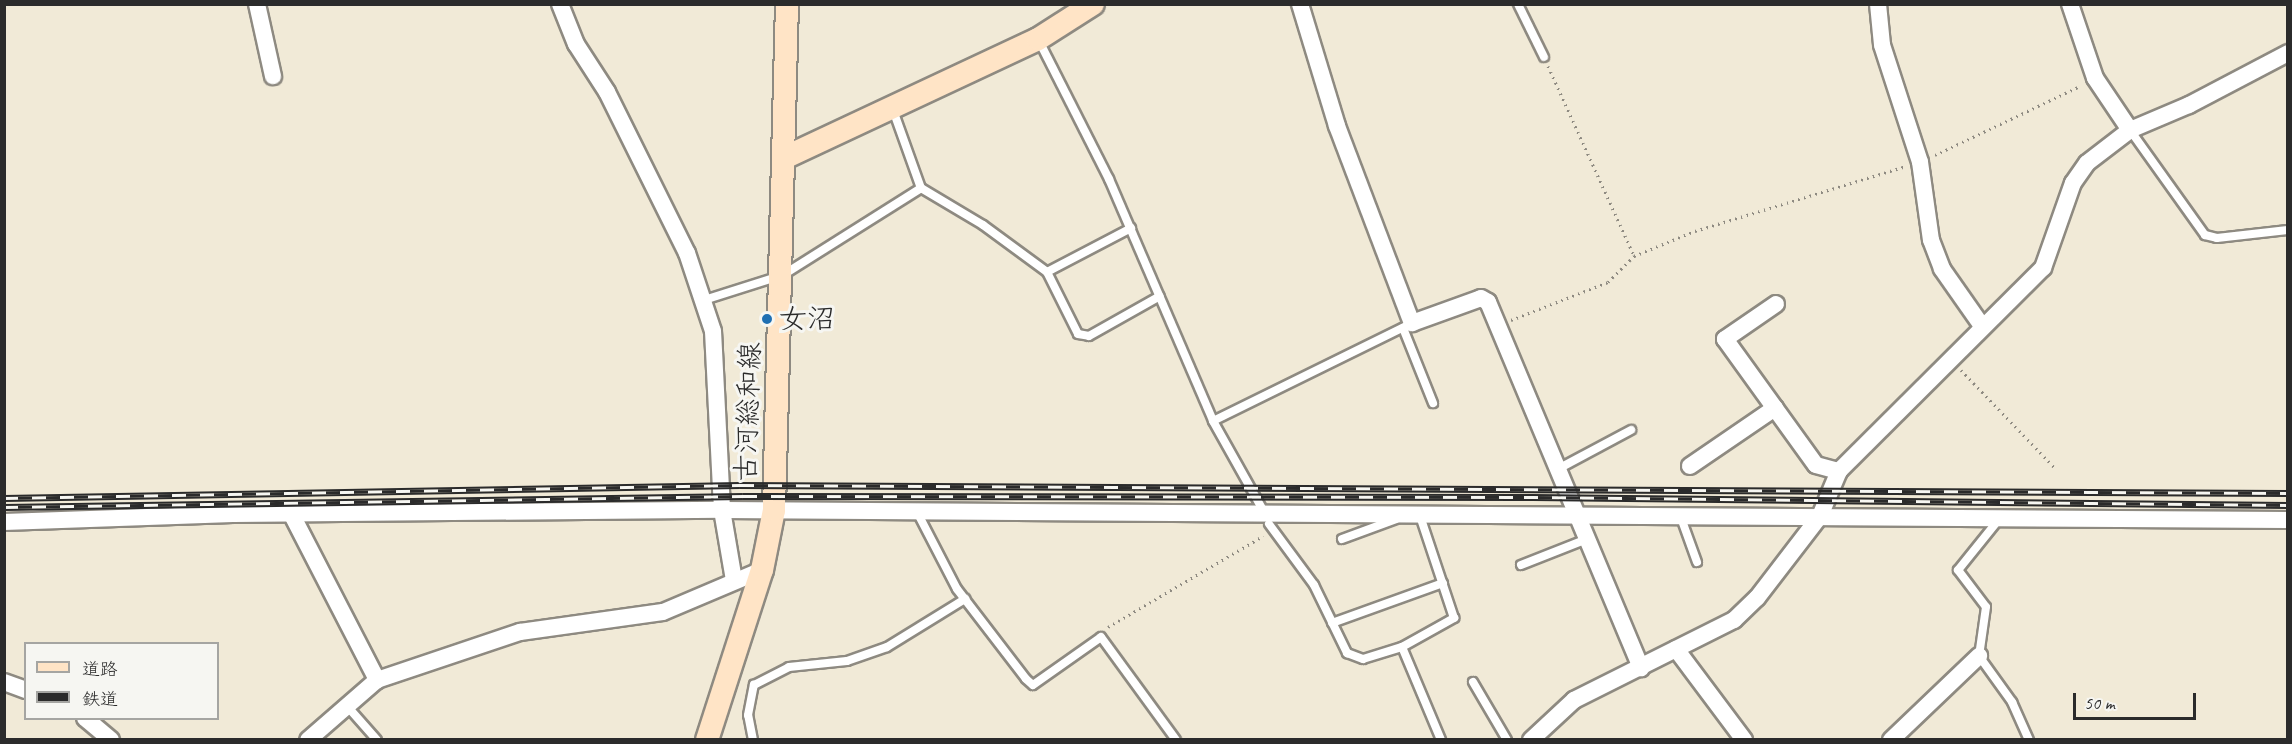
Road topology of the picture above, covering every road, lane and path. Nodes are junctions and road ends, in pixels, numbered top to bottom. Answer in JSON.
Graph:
{"nodes":[{"id":1,"x":257,"y":4,"type":"edge"},
{"id":2,"x":560,"y":4,"type":"edge"},
{"id":3,"x":787,"y":4,"type":"edge"},
{"id":4,"x":1093,"y":4,"type":"edge"},
{"id":5,"x":1300,"y":4,"type":"edge"},
{"id":6,"x":1518,"y":4,"type":"edge"},
{"id":7,"x":1878,"y":4,"type":"edge"},
{"id":8,"x":2070,"y":4,"type":"edge"},
{"id":9,"x":1038,"y":39,"type":"junction"},
{"id":10,"x":2288,"y":53,"type":"edge"},
{"id":11,"x":1544,"y":57,"type":"joint"},
{"id":12,"x":273,"y":76,"type":"dead end"},
{"id":13,"x":2095,"y":78,"type":"junction"},
{"id":14,"x":893,"y":110,"type":"junction"},
{"id":15,"x":2130,"y":130,"type":"junction"},
{"id":16,"x":784,"y":158,"type":"junction"},
{"id":17,"x":1920,"y":162,"type":"junction"},
{"id":18,"x":921,"y":188,"type":"junction"},
{"id":19,"x":1131,"y":228,"type":"junction"},
{"id":20,"x":2288,"y":230,"type":"edge"},
{"id":21,"x":1634,"y":256,"type":"junction"},
{"id":22,"x":1047,"y":272,"type":"junction"},
{"id":23,"x":783,"y":275,"type":"junction"},
{"id":24,"x":1160,"y":296,"type":"junction"},
{"id":25,"x":704,"y":300,"type":"junction"},
{"id":26,"x":1776,"y":304,"type":"dead end"},
{"id":27,"x":1407,"y":325,"type":"junction"},
{"id":28,"x":1497,"y":326,"type":"junction"},
{"id":29,"x":1983,"y":326,"type":"junction"},
{"id":30,"x":1949,"y":358,"type":"junction"},
{"id":31,"x":1433,"y":403,"type":"dead end"},
{"id":32,"x":1775,"y":408,"type":"junction"},
{"id":33,"x":1213,"y":421,"type":"junction"},
{"id":34,"x":1631,"y":430,"type":"dead end"},
{"id":35,"x":1690,"y":466,"type":"dead end"},
{"id":36,"x":2054,"y":467,"type":"dead end"},
{"id":37,"x":1558,"y":469,"type":"junction"},
{"id":38,"x":1839,"y":471,"type":"junction"},
{"id":39,"x":723,"y":510,"type":"junction"},
{"id":40,"x":774,"y":510,"type":"junction"},
{"id":41,"x":916,"y":510,"type":"junction"},
{"id":42,"x":1416,"y":513,"type":"junction"},
{"id":43,"x":1577,"y":514,"type":"junction"},
{"id":44,"x":292,"y":515,"type":"junction"},
{"id":45,"x":1680,"y":515,"type":"junction"},
{"id":46,"x":1820,"y":516,"type":"junction"},
{"id":47,"x":1267,"y":518,"type":"junction"},
{"id":48,"x":2000,"y":518,"type":"junction"},
{"id":49,"x":2288,"y":520,"type":"edge"},
{"id":50,"x":4,"y":522,"type":"edge"},
{"id":51,"x":1342,"y":539,"type":"dead end"},
{"id":52,"x":1587,"y":539,"type":"junction"},
{"id":53,"x":1697,"y":562,"type":"dead end"},
{"id":54,"x":1521,"y":565,"type":"dead end"},
{"id":55,"x":762,"y":570,"type":"junction"},
{"id":56,"x":734,"y":580,"type":"junction"},
{"id":57,"x":1443,"y":583,"type":"junction"},
{"id":58,"x":965,"y":599,"type":"junction"},
{"id":59,"x":1332,"y":623,"type":"junction"},
{"id":60,"x":1101,"y":638,"type":"junction"},
{"id":61,"x":1402,"y":647,"type":"junction"},
{"id":62,"x":1676,"y":649,"type":"junction"},
{"id":63,"x":1979,"y":656,"type":"junction"},
{"id":64,"x":1641,"y":668,"type":"junction"},
{"id":65,"x":377,"y":680,"type":"junction"},
{"id":66,"x":4,"y":682,"type":"edge"},
{"id":67,"x":1473,"y":682,"type":"dead end"},
{"id":68,"x":24,"y":689,"type":"edge"},
{"id":69,"x":347,"y":706,"type":"junction"},
{"id":70,"x":87,"y":720,"type":"edge"},
{"id":71,"x":111,"y":740,"type":"edge"},
{"id":72,"x":308,"y":740,"type":"edge"},
{"id":73,"x":377,"y":740,"type":"edge"},
{"id":74,"x":707,"y":740,"type":"edge"},
{"id":75,"x":753,"y":740,"type":"edge"},
{"id":76,"x":1176,"y":740,"type":"edge"},
{"id":77,"x":1441,"y":740,"type":"edge"},
{"id":78,"x":1507,"y":740,"type":"edge"},
{"id":79,"x":1531,"y":740,"type":"edge"},
{"id":80,"x":1744,"y":740,"type":"edge"},
{"id":81,"x":1891,"y":740,"type":"edge"},
{"id":82,"x":2029,"y":740,"type":"edge"}],
"edges":[{"from":1,"to":12,"type":"street"},
{"from":2,"to":25,"type":"street"},
{"from":3,"to":16,"type":"main road","name":"古河総和線"},
{"from":4,"to":9,"type":"main road"},
{"from":5,"to":27,"type":"street"},
{"from":6,"to":11,"type":"lane"},
{"from":7,"to":17,"type":"street"},
{"from":8,"to":13,"type":"street"},
{"from":9,"to":14,"type":"main road"},
{"from":9,"to":19,"type":"lane"},
{"from":10,"to":15,"type":"street"},
{"from":11,"to":21,"type":"path"},
{"from":13,"to":15,"type":"street"},
{"from":13,"to":17,"type":"path"},
{"from":14,"to":16,"type":"main road"},
{"from":14,"to":18,"type":"lane"},
{"from":15,"to":20,"type":"lane"},
{"from":15,"to":29,"type":"street"},
{"from":16,"to":23,"type":"main road","name":"古河総和線"},
{"from":17,"to":21,"type":"path"},
{"from":17,"to":29,"type":"street"},
{"from":18,"to":22,"type":"lane"},
{"from":18,"to":23,"type":"lane"},
{"from":19,"to":22,"type":"lane"},
{"from":19,"to":24,"type":"lane"},
{"from":21,"to":28,"type":"path"},
{"from":22,"to":24,"type":"lane"},
{"from":23,"to":25,"type":"lane"},
{"from":23,"to":40,"type":"main road","name":"古河総和線"},
{"from":24,"to":33,"type":"lane"},
{"from":25,"to":39,"type":"street"},
{"from":26,"to":32,"type":"street"},
{"from":27,"to":28,"type":"street"},
{"from":27,"to":31,"type":"lane"},
{"from":27,"to":33,"type":"lane"},
{"from":28,"to":37,"type":"street"},
{"from":29,"to":30,"type":"street"},
{"from":30,"to":36,"type":"path"},
{"from":30,"to":38,"type":"street"},
{"from":32,"to":35,"type":"street"},
{"from":32,"to":38,"type":"street"},
{"from":33,"to":47,"type":"lane"},
{"from":34,"to":37,"type":"lane"},
{"from":37,"to":43,"type":"street"},
{"from":38,"to":46,"type":"street"},
{"from":39,"to":40,"type":"street"},
{"from":39,"to":44,"type":"street"},
{"from":39,"to":56,"type":"street"},
{"from":40,"to":41,"type":"street"},
{"from":40,"to":55,"type":"main road","name":"古河総和線"},
{"from":41,"to":47,"type":"street"},
{"from":41,"to":58,"type":"lane"},
{"from":42,"to":43,"type":"street"},
{"from":42,"to":47,"type":"street"},
{"from":42,"to":51,"type":"lane"},
{"from":42,"to":57,"type":"lane"},
{"from":43,"to":45,"type":"street"},
{"from":43,"to":52,"type":"street"},
{"from":44,"to":50,"type":"street"},
{"from":44,"to":65,"type":"street"},
{"from":45,"to":46,"type":"street"},
{"from":45,"to":53,"type":"lane"},
{"from":46,"to":48,"type":"street"},
{"from":46,"to":62,"type":"street"},
{"from":47,"to":59,"type":"lane"},
{"from":47,"to":60,"type":"path"},
{"from":48,"to":49,"type":"street"},
{"from":48,"to":63,"type":"lane"},
{"from":52,"to":54,"type":"lane"},
{"from":52,"to":64,"type":"street"},
{"from":55,"to":56,"type":"street"},
{"from":55,"to":74,"type":"main road","name":"古河総和線"},
{"from":56,"to":65,"type":"street"},
{"from":57,"to":59,"type":"lane"},
{"from":57,"to":61,"type":"lane"},
{"from":58,"to":60,"type":"lane"},
{"from":58,"to":75,"type":"lane"},
{"from":59,"to":61,"type":"lane"},
{"from":60,"to":76,"type":"lane"},
{"from":61,"to":77,"type":"lane"},
{"from":62,"to":64,"type":"street"},
{"from":62,"to":80,"type":"street"},
{"from":63,"to":81,"type":"street"},
{"from":63,"to":82,"type":"lane"},
{"from":64,"to":79,"type":"street"},
{"from":65,"to":69,"type":"street"},
{"from":66,"to":68,"type":"street"},
{"from":67,"to":78,"type":"lane"},
{"from":69,"to":72,"type":"street"},
{"from":69,"to":73,"type":"lane"},
{"from":70,"to":71,"type":"street"}]}
